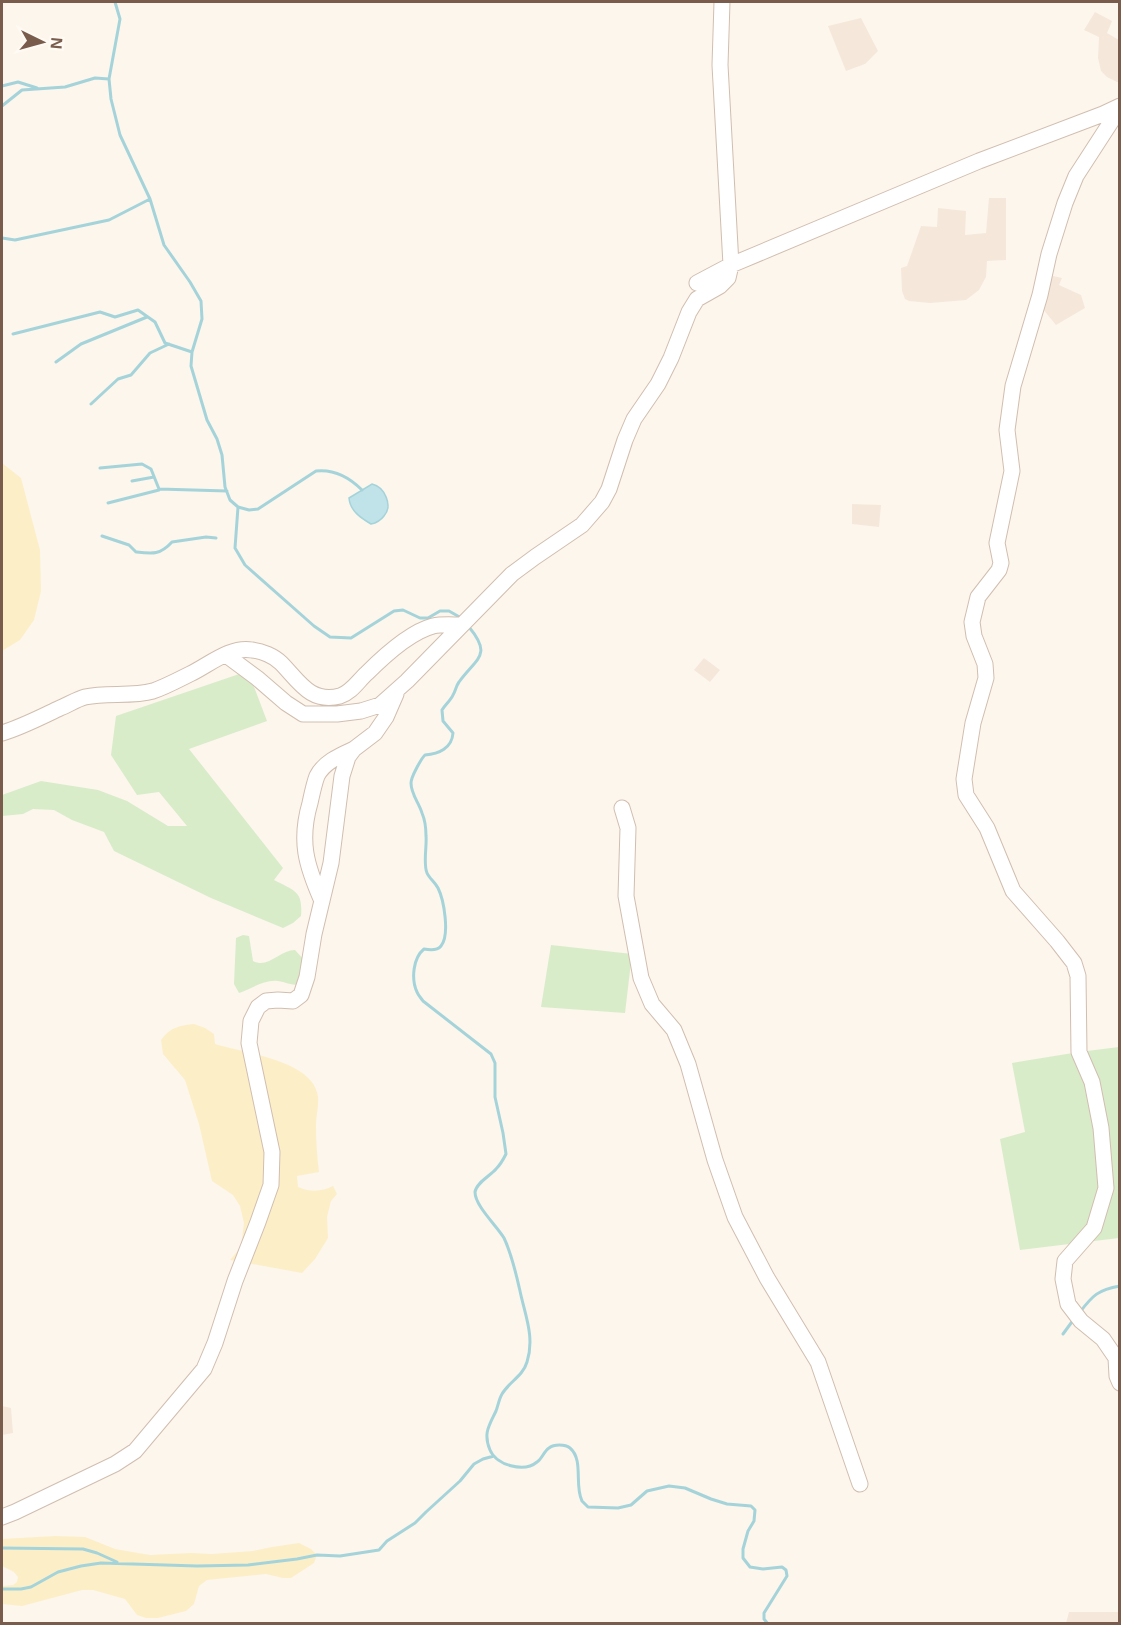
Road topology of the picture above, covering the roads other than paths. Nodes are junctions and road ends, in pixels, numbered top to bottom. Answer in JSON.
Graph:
{"nodes":[{"id":1,"x":722,"y":2,"type":"edge"},
{"id":2,"x":1119,"y":107,"type":"edge"},
{"id":3,"x":731,"y":265,"type":"junction"},
{"id":4,"x":697,"y":283,"type":"dead end"},
{"id":5,"x":460,"y":625,"type":"junction"},
{"id":6,"x":226,"y":656,"type":"junction"},
{"id":7,"x":398,"y":688,"type":"junction"},
{"id":8,"x":2,"y":733,"type":"edge"},
{"id":9,"x":354,"y":749,"type":"junction"},
{"id":10,"x":622,"y":808,"type":"dead end"},
{"id":11,"x":322,"y":901,"type":"junction"},
{"id":12,"x":1119,"y":1383,"type":"edge"},
{"id":13,"x":860,"y":1484,"type":"dead end"},
{"id":14,"x":2,"y":1517,"type":"edge"}],
"edges":[{"from":1,"to":3,"type":"street"},
{"from":2,"to":3,"type":"street"},
{"from":2,"to":12,"type":"street"},
{"from":3,"to":4,"type":"street"},
{"from":3,"to":5,"type":"street"},
{"from":5,"to":6,"type":"street"},
{"from":5,"to":7,"type":"street"},
{"from":6,"to":7,"type":"street"},
{"from":6,"to":8,"type":"street"},
{"from":7,"to":9,"type":"street"},
{"from":9,"to":11,"type":"street"},
{"from":9,"to":11,"type":"street"},
{"from":10,"to":13,"type":"street"},
{"from":11,"to":14,"type":"street"}]}
